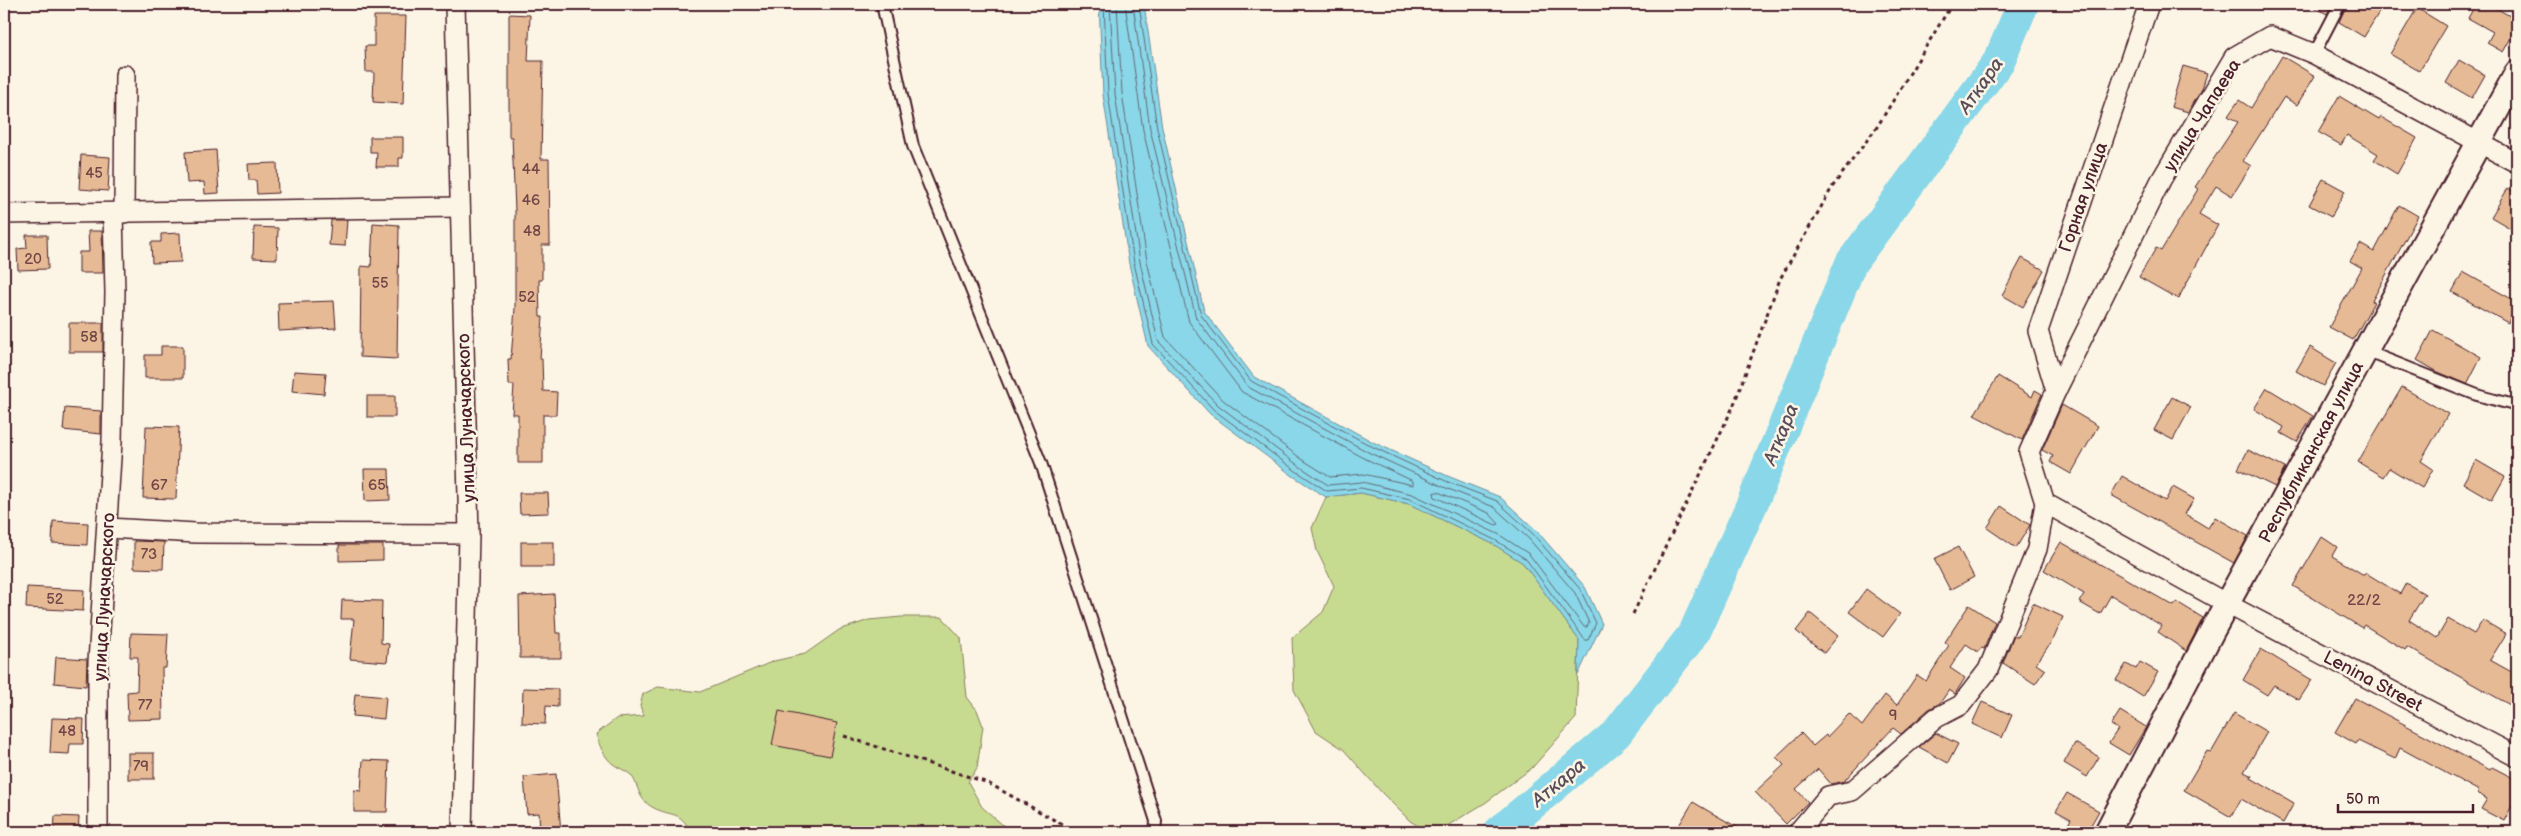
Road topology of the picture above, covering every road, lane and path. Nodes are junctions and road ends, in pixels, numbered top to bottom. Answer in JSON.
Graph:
{"nodes":[{"id":1,"x":455,"y":4,"type":"edge"},
{"id":2,"x":882,"y":4,"type":"edge"},
{"id":3,"x":1952,"y":4,"type":"edge"},
{"id":4,"x":2150,"y":4,"type":"edge"},
{"id":5,"x":2340,"y":4,"type":"edge"},
{"id":6,"x":2314,"y":54,"type":"junction"},
{"id":7,"x":2517,"y":73,"type":"edge"},
{"id":8,"x":125,"y":75,"type":"dead end"},
{"id":9,"x":2479,"y":143,"type":"junction"},
{"id":10,"x":2517,"y":163,"type":"edge"},
{"id":11,"x":460,"y":207,"type":"junction"},
{"id":12,"x":119,"y":213,"type":"junction"},
{"id":13,"x":4,"y":214,"type":"edge"},
{"id":14,"x":2366,"y":351,"type":"junction"},
{"id":15,"x":2056,"y":391,"type":"junction"},
{"id":16,"x":2514,"y":405,"type":"dead end"},
{"id":17,"x":2045,"y":503,"type":"junction"},
{"id":18,"x":108,"y":528,"type":"junction"},
{"id":19,"x":469,"y":534,"type":"junction"},
{"id":20,"x":2229,"y":605,"type":"junction"},
{"id":21,"x":1633,"y":614,"type":"dead end"},
{"id":22,"x":844,"y":736,"type":"dead end"},
{"id":23,"x":2517,"y":757,"type":"edge"},
{"id":24,"x":98,"y":832,"type":"edge"},
{"id":25,"x":462,"y":832,"type":"edge"},
{"id":26,"x":1076,"y":832,"type":"edge"},
{"id":27,"x":1155,"y":832,"type":"edge"},
{"id":28,"x":1798,"y":832,"type":"edge"},
{"id":29,"x":2107,"y":832,"type":"edge"}],
"edges":[{"from":1,"to":11,"type":"street","name":"улица Луначарского"},
{"from":2,"to":27,"type":"lane"},
{"from":3,"to":21,"type":"path"},
{"from":4,"to":15,"type":"street","name":"Горная улица"},
{"from":5,"to":6,"type":"lane"},
{"from":6,"to":9,"type":"street","name":"улица Чапаева"},
{"from":6,"to":15,"type":"street","name":"улица Чапаева"},
{"from":7,"to":9,"type":"street","name":"Республиканская улица"},
{"from":8,"to":12,"type":"street","name":"улица Луначарского"},
{"from":9,"to":10,"type":"street","name":"улица Чапаева"},
{"from":9,"to":14,"type":"street","name":"Республиканская улица"},
{"from":11,"to":12,"type":"street"},
{"from":11,"to":19,"type":"street","name":"улица Луначарского"},
{"from":12,"to":13,"type":"street"},
{"from":12,"to":18,"type":"street","name":"улица Луначарского"},
{"from":14,"to":16,"type":"lane"},
{"from":14,"to":20,"type":"street","name":"Республиканская улица"},
{"from":15,"to":17,"type":"street"},
{"from":17,"to":20,"type":"street","name":"Lenina Street"},
{"from":17,"to":28,"type":"street"},
{"from":18,"to":19,"type":"street"},
{"from":18,"to":24,"type":"street","name":"улица Луначарского"},
{"from":19,"to":25,"type":"street","name":"улица Луначарского"},
{"from":20,"to":23,"type":"street","name":"Lenina Street"},
{"from":20,"to":29,"type":"street","name":"Республиканская улица"},
{"from":22,"to":26,"type":"path"}]}
